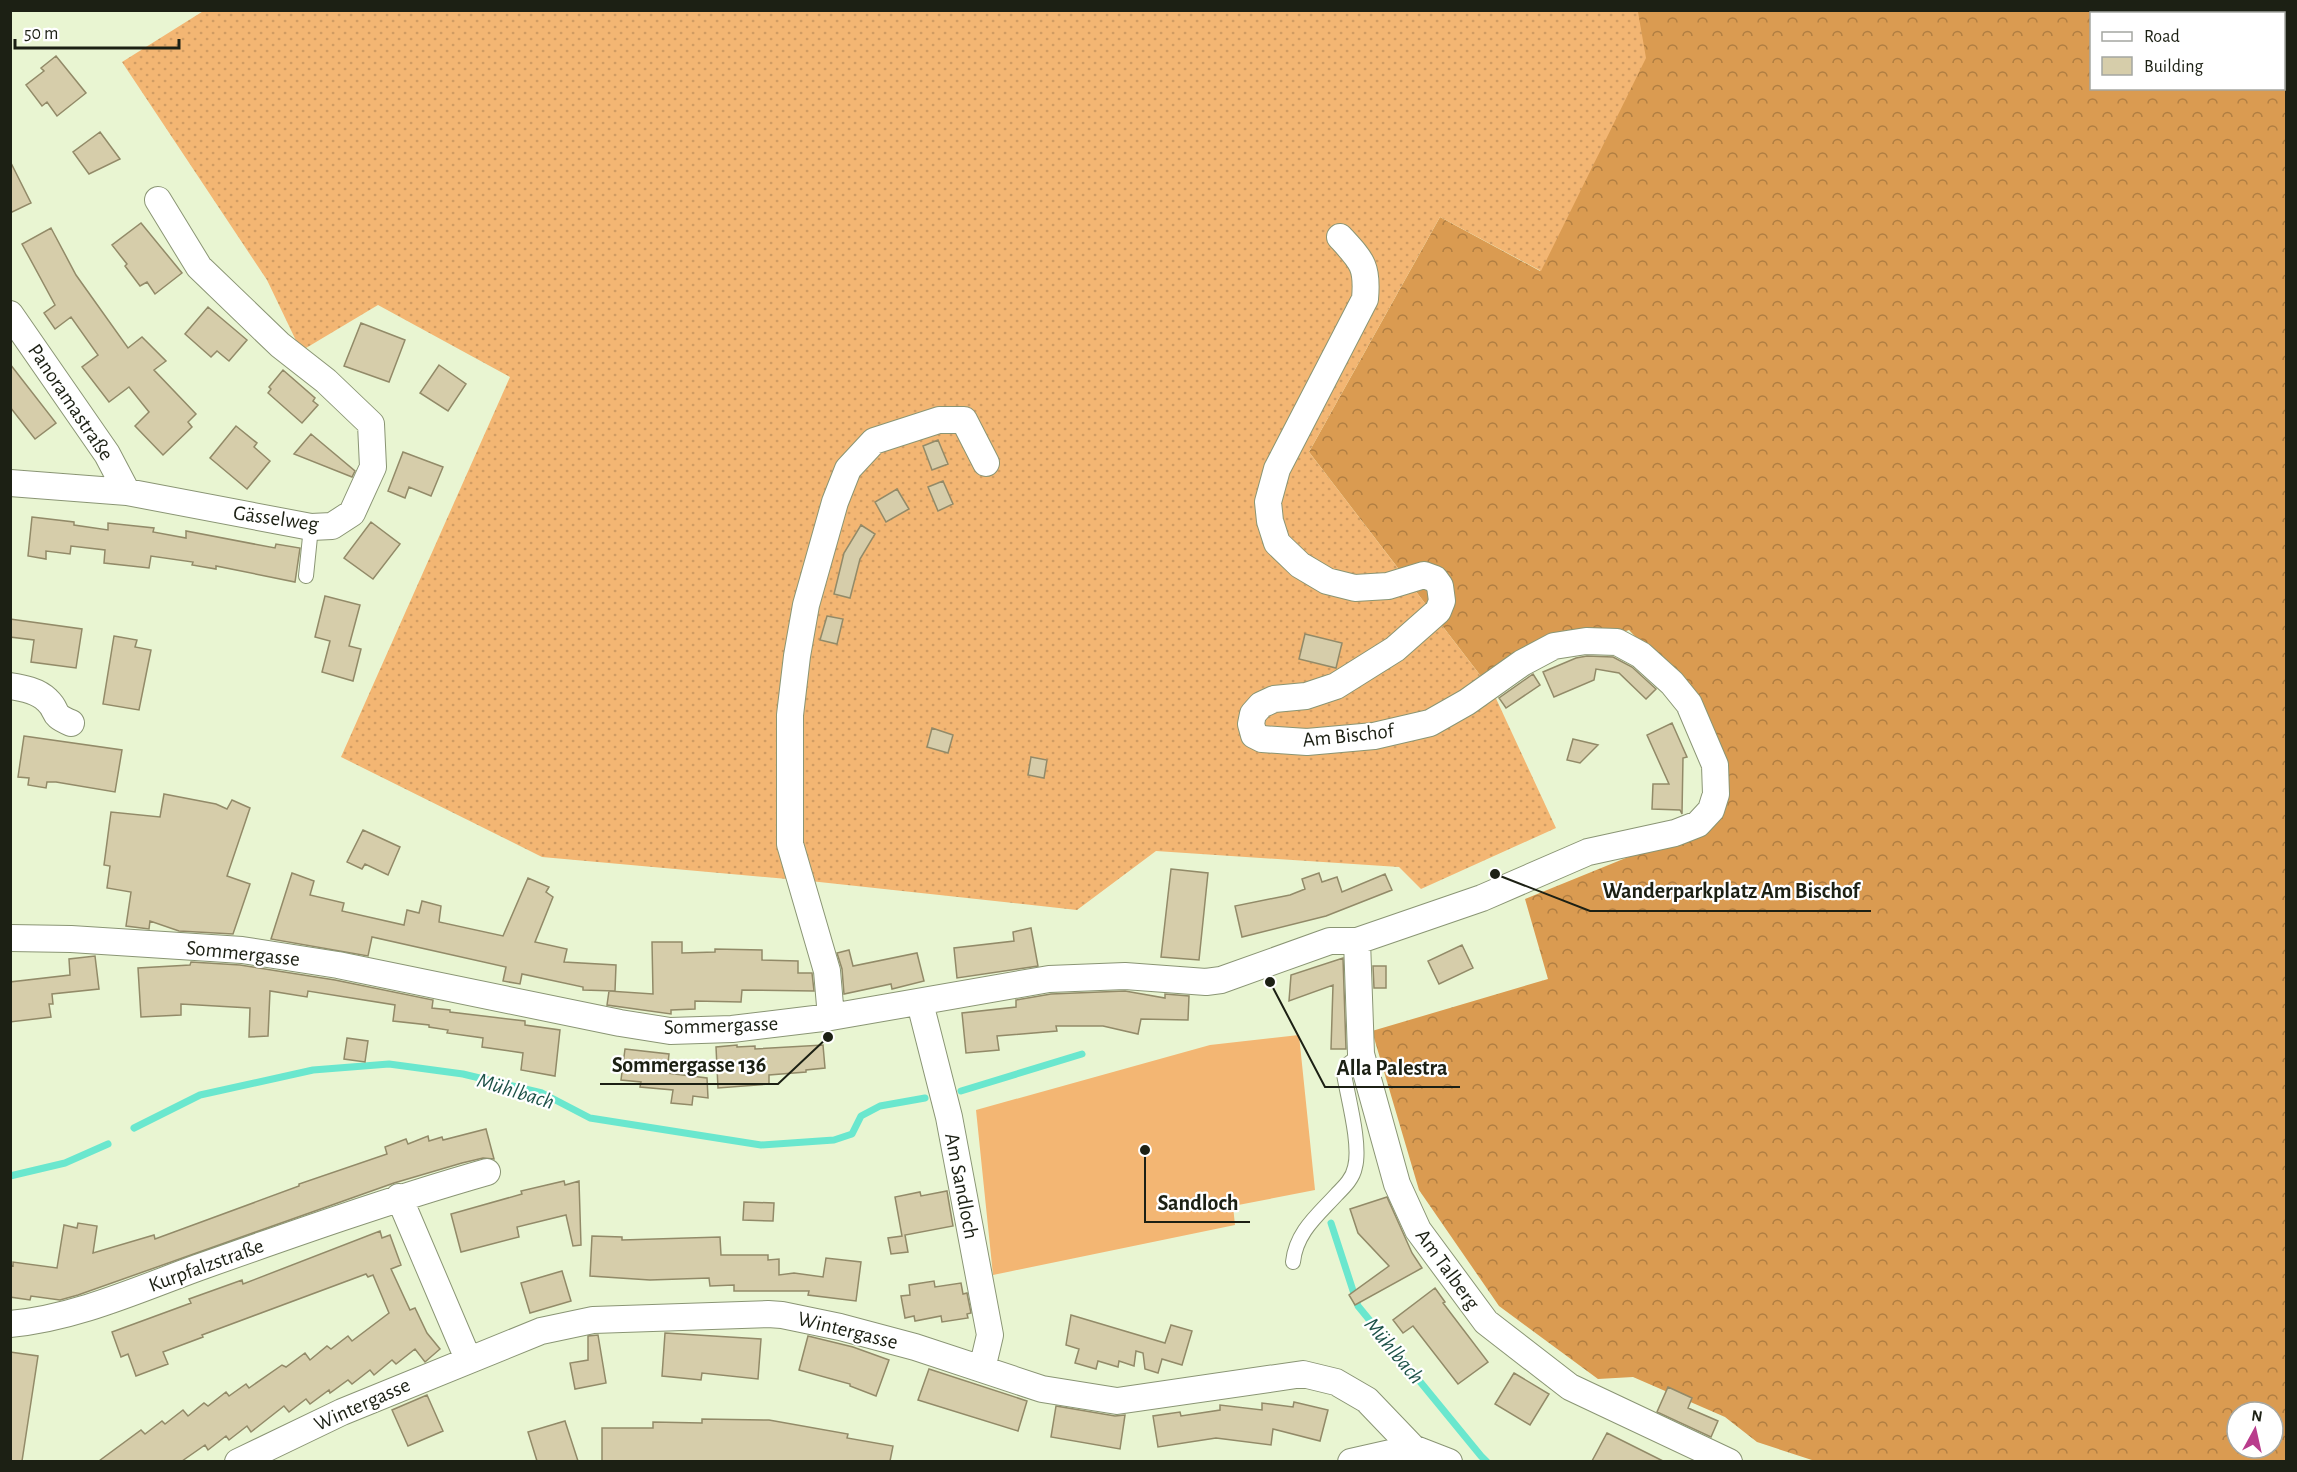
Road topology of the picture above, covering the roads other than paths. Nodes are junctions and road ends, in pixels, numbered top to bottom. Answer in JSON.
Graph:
{"nodes":[{"id":1,"x":158,"y":201,"type":"dead end"},
{"id":2,"x":1340,"y":237,"type":"dead end"},
{"id":3,"x":10,"y":314,"type":"edge"},
{"id":4,"x":986,"y":463,"type":"dead end"},
{"id":5,"x":10,"y":483,"type":"edge"},
{"id":6,"x":127,"y":492,"type":"junction"},
{"id":7,"x":311,"y":527,"type":"junction"},
{"id":8,"x":306,"y":576,"type":"dead end"},
{"id":9,"x":10,"y":686,"type":"edge"},
{"id":10,"x":71,"y":723,"type":"dead end"},
{"id":11,"x":10,"y":938,"type":"edge"},
{"id":12,"x":1357,"y":941,"type":"junction"},
{"id":13,"x":920,"y":1003,"type":"junction"},
{"id":14,"x":831,"y":1017,"type":"junction"},
{"id":15,"x":1361,"y":1054,"type":"junction"},
{"id":16,"x":487,"y":1172,"type":"dead end"},
{"id":17,"x":399,"y":1197,"type":"junction"},
{"id":18,"x":1293,"y":1262,"type":"dead end"},
{"id":19,"x":10,"y":1324,"type":"edge"},
{"id":20,"x":468,"y":1359,"type":"junction"},
{"id":21,"x":982,"y":1369,"type":"junction"},
{"id":22,"x":1413,"y":1448,"type":"junction"},
{"id":23,"x":1723,"y":1460,"type":"edge"},
{"id":24,"x":238,"y":1461,"type":"edge"},
{"id":25,"x":1352,"y":1461,"type":"edge"},
{"id":26,"x":1449,"y":1461,"type":"edge"}],
"edges":[{"from":1,"to":7,"type":"street","name":"Gässelweg"},
{"from":2,"to":12,"type":"street","name":"Am Bischof"},
{"from":3,"to":6,"type":"street","name":"Panoramastraße"},
{"from":4,"to":14,"type":"street"},
{"from":5,"to":6,"type":"street","name":"Gässelweg"},
{"from":6,"to":7,"type":"street","name":"Gässelweg"},
{"from":7,"to":8,"type":"lane"},
{"from":9,"to":10,"type":"street"},
{"from":11,"to":14,"type":"street","name":"Sommergasse"},
{"from":12,"to":13,"type":"street","name":"Sommergasse"},
{"from":12,"to":15,"type":"street","name":"Am Talberg"},
{"from":13,"to":14,"type":"street","name":"Sommergasse"},
{"from":13,"to":21,"type":"street","name":"Am Sandloch"},
{"from":15,"to":18,"type":"lane"},
{"from":15,"to":23,"type":"street","name":"Am Talberg"},
{"from":16,"to":17,"type":"street","name":"Kurpfalzstraße"},
{"from":17,"to":19,"type":"street","name":"Kurpfalzstraße"},
{"from":17,"to":20,"type":"street"},
{"from":20,"to":21,"type":"street","name":"Wintergasse"},
{"from":20,"to":24,"type":"street","name":"Wintergasse"},
{"from":21,"to":22,"type":"street","name":"Wintergasse"},
{"from":22,"to":25,"type":"street"},
{"from":22,"to":26,"type":"street","name":"Wintergasse"}]}
